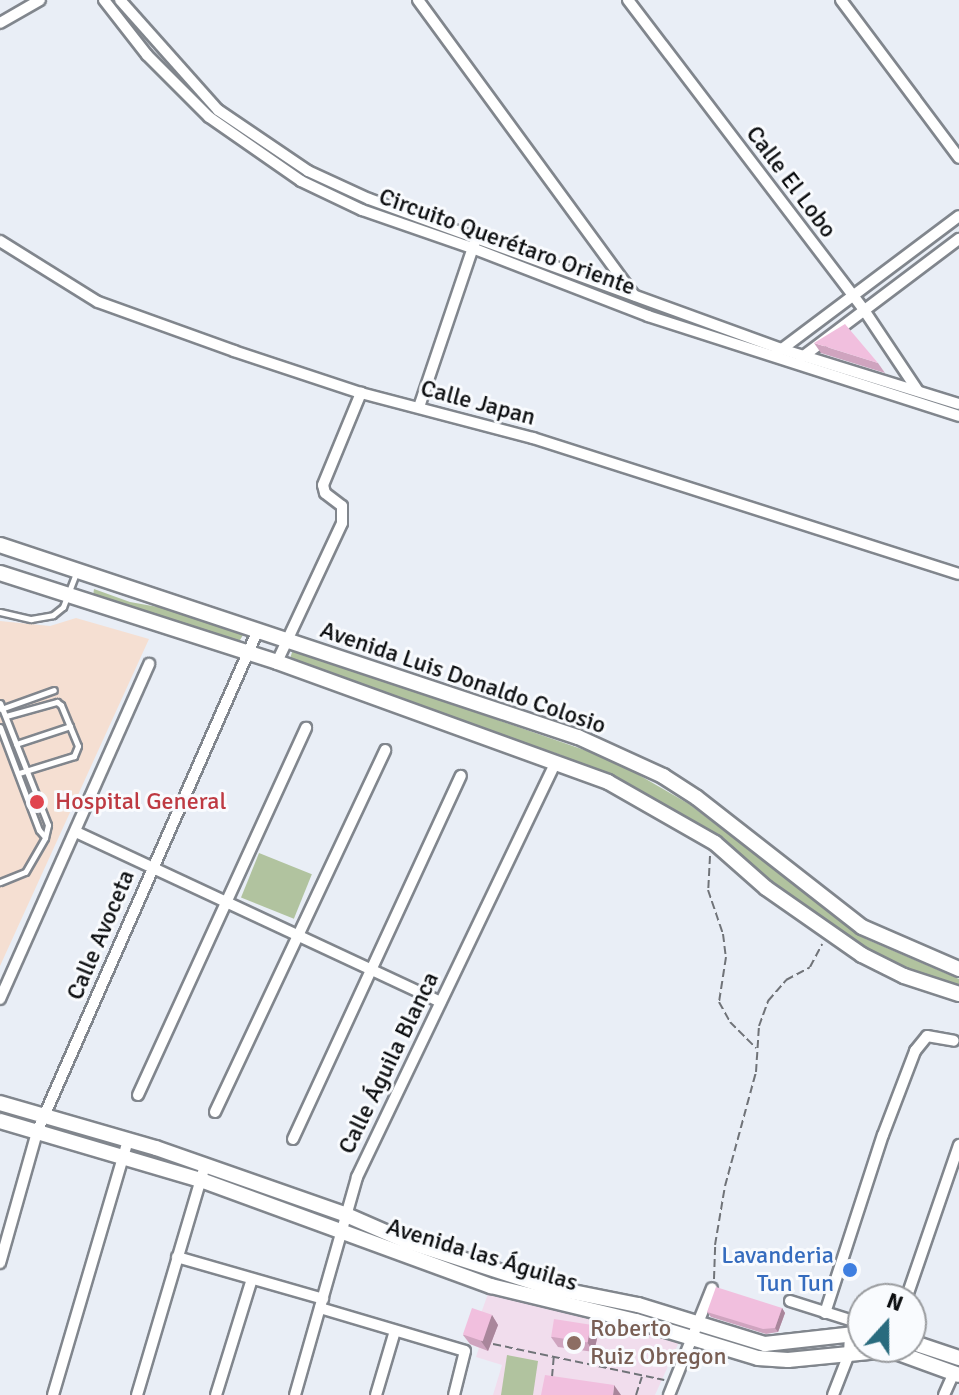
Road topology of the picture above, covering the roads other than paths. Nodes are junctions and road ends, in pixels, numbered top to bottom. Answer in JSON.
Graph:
{"nodes":[{"id":1,"x":40,"y":0,"type":"edge"},
{"id":2,"x":120,"y":0,"type":"edge"},
{"id":3,"x":418,"y":0,"type":"edge"},
{"id":4,"x":628,"y":0,"type":"edge"},
{"id":5,"x":841,"y":0,"type":"edge"},
{"id":6,"x":107,"y":1,"type":"edge"},
{"id":7,"x":0,"y":23,"type":"edge"},
{"id":8,"x":165,"y":54,"type":"junction"},
{"id":9,"x":156,"y":64,"type":"junction"},
{"id":10,"x":959,"y":158,"type":"edge"},
{"id":11,"x":304,"y":176,"type":"junction"},
{"id":12,"x":959,"y":216,"type":"edge"},
{"id":13,"x":477,"y":236,"type":"junction"},
{"id":14,"x":959,"y":239,"type":"edge"},
{"id":15,"x":0,"y":241,"type":"edge"},
{"id":16,"x":472,"y":248,"type":"junction"},
{"id":17,"x":634,"y":295,"type":"junction"},
{"id":18,"x":851,"y":295,"type":"junction"},
{"id":19,"x":864,"y":310,"type":"junction"},
{"id":20,"x":648,"y":316,"type":"junction"},
{"id":21,"x":777,"y":353,"type":"junction"},
{"id":22,"x":804,"y":355,"type":"junction"},
{"id":23,"x":796,"y":364,"type":"junction"},
{"id":24,"x":918,"y":391,"type":"junction"},
{"id":25,"x":361,"y":393,"type":"junction"},
{"id":26,"x":959,"y":404,"type":"edge"},
{"id":27,"x":419,"y":407,"type":"junction"},
{"id":28,"x":959,"y":416,"type":"edge"},
{"id":29,"x":0,"y":545,"type":"edge"},
{"id":30,"x":76,"y":572,"type":"junction"},
{"id":31,"x":0,"y":573,"type":"edge"},
{"id":32,"x":959,"y":574,"type":"edge"},
{"id":33,"x":68,"y":594,"type":"junction"},
{"id":34,"x":0,"y":612,"type":"edge"},
{"id":35,"x":258,"y":630,"type":"junction"},
{"id":36,"x":286,"y":640,"type":"junction"},
{"id":37,"x":247,"y":653,"type":"junction"},
{"id":38,"x":277,"y":662,"type":"junction"},
{"id":39,"x":149,"y":664,"type":"dead end"},
{"id":40,"x":54,"y":690,"type":"dead end"},
{"id":41,"x":1,"y":707,"type":"edge"},
{"id":42,"x":6,"y":716,"type":"junction"},
{"id":43,"x":70,"y":726,"type":"junction"},
{"id":44,"x":0,"y":727,"type":"edge"},
{"id":45,"x":306,"y":728,"type":"dead end"},
{"id":46,"x":16,"y":744,"type":"junction"},
{"id":47,"x":385,"y":750,"type":"dead end"},
{"id":48,"x":556,"y":762,"type":"junction"},
{"id":49,"x":27,"y":770,"type":"junction"},
{"id":50,"x":19,"y":773,"type":"junction"},
{"id":51,"x":461,"y":776,"type":"dead end"},
{"id":52,"x":76,"y":832,"type":"junction"},
{"id":53,"x":45,"y":838,"type":"junction"},
{"id":54,"x":152,"y":866,"type":"junction"},
{"id":55,"x":0,"y":882,"type":"edge"},
{"id":56,"x":225,"y":903,"type":"junction"},
{"id":57,"x":300,"y":937,"type":"junction"},
{"id":58,"x":369,"y":969,"type":"junction"},
{"id":59,"x":959,"y":969,"type":"edge"},
{"id":60,"x":959,"y":994,"type":"edge"},
{"id":61,"x":0,"y":999,"type":"edge"},
{"id":62,"x":440,"y":1002,"type":"junction"},
{"id":63,"x":954,"y":1041,"type":"dead end"},
{"id":64,"x":138,"y":1095,"type":"dead end"},
{"id":65,"x":0,"y":1103,"type":"edge"},
{"id":66,"x":215,"y":1112,"type":"dead end"},
{"id":67,"x":44,"y":1116,"type":"junction"},
{"id":68,"x":0,"y":1121,"type":"edge"},
{"id":69,"x":37,"y":1132,"type":"junction"},
{"id":70,"x":293,"y":1139,"type":"dead end"},
{"id":71,"x":128,"y":1140,"type":"junction"},
{"id":72,"x":959,"y":1145,"type":"edge"},
{"id":73,"x":123,"y":1156,"type":"junction"},
{"id":74,"x":203,"y":1173,"type":"junction"},
{"id":75,"x":344,"y":1214,"type":"junction"},
{"id":76,"x":340,"y":1231,"type":"junction"},
{"id":77,"x":177,"y":1257,"type":"junction"},
{"id":78,"x":0,"y":1263,"type":"edge"},
{"id":79,"x":252,"y":1279,"type":"junction"},
{"id":80,"x":912,"y":1283,"type":"edge"},
{"id":81,"x":712,"y":1288,"type":"edge"},
{"id":82,"x":579,"y":1301,"type":"junction"},
{"id":83,"x":790,"y":1301,"type":"dead end"},
{"id":84,"x":322,"y":1303,"type":"junction"},
{"id":85,"x":825,"y":1313,"type":"junction"},
{"id":86,"x":847,"y":1319,"type":"edge"},
{"id":87,"x":699,"y":1323,"type":"junction"},
{"id":88,"x":395,"y":1331,"type":"junction"},
{"id":89,"x":847,"y":1335,"type":"edge"},
{"id":90,"x":693,"y":1338,"type":"junction"},
{"id":91,"x":927,"y":1347,"type":"edge"},
{"id":92,"x":847,"y":1354,"type":"edge"},
{"id":93,"x":959,"y":1358,"type":"edge"},
{"id":94,"x":847,"y":1359,"type":"edge"},
{"id":95,"x":926,"y":1363,"type":"edge"},
{"id":96,"x":956,"y":1374,"type":"edge"},
{"id":97,"x":53,"y":1395,"type":"edge"},
{"id":98,"x":137,"y":1395,"type":"edge"},
{"id":99,"x":216,"y":1395,"type":"edge"},
{"id":100,"x":295,"y":1395,"type":"edge"},
{"id":101,"x":376,"y":1395,"type":"edge"},
{"id":102,"x":454,"y":1395,"type":"edge"},
{"id":103,"x":669,"y":1395,"type":"edge"},
{"id":104,"x":833,"y":1395,"type":"edge"},
{"id":105,"x":944,"y":1395,"type":"edge"}],
"edges":[{"from":1,"to":7,"type":"street"},
{"from":2,"to":8,"type":"street","name":"Circuito Querétaro Oriente"},
{"from":3,"to":17,"type":"street"},
{"from":4,"to":18,"type":"street","name":"Calle El Lobo"},
{"from":5,"to":10,"type":"street"},
{"from":6,"to":9,"type":"street","name":"Circuito Querétaro Oriente"},
{"from":8,"to":9,"type":"street"},
{"from":8,"to":11,"type":"street","name":"Circuito Querétaro Oriente"},
{"from":9,"to":11,"type":"street","name":"Circuito Querétaro Oriente"},
{"from":11,"to":13,"type":"street","name":"Circuito Querétaro Oriente"},
{"from":11,"to":16,"type":"street","name":"Circuito Querétaro Oriente"},
{"from":12,"to":18,"type":"street"},
{"from":13,"to":16,"type":"street"},
{"from":13,"to":17,"type":"street","name":"Circuito Querétaro Oriente"},
{"from":14,"to":19,"type":"street"},
{"from":15,"to":25,"type":"street","name":"Calle Japan"},
{"from":16,"to":20,"type":"street","name":"Circuito Querétaro Oriente"},
{"from":16,"to":27,"type":"street"},
{"from":17,"to":20,"type":"street"},
{"from":17,"to":21,"type":"street","name":"Circuito Querétaro Oriente"},
{"from":18,"to":19,"type":"street","name":"Calle El Lobo"},
{"from":18,"to":21,"type":"street"},
{"from":19,"to":22,"type":"street"},
{"from":19,"to":24,"type":"street","name":"Calle El Lobo"},
{"from":20,"to":21,"type":"street","name":"Circuito Querétaro Oriente"},
{"from":21,"to":22,"type":"street","name":"Circuito Querétaro Oriente"},
{"from":21,"to":23,"type":"street","name":"Circuito Querétaro Oriente"},
{"from":22,"to":23,"type":"street"},
{"from":22,"to":24,"type":"street","name":"Circuito Querétaro Oriente"},
{"from":23,"to":28,"type":"street","name":"Circuito Querétaro Oriente"},
{"from":24,"to":26,"type":"street","name":"Circuito Querétaro Oriente"},
{"from":25,"to":27,"type":"street","name":"Calle Japan"},
{"from":25,"to":36,"type":"street"},
{"from":27,"to":32,"type":"street","name":"Calle Japan"},
{"from":29,"to":30,"type":"street","name":"Avenida Luis Donaldo Colosio"},
{"from":30,"to":33,"type":"lane"},
{"from":30,"to":35,"type":"street","name":"Avenida Luis Donaldo Colosio"},
{"from":31,"to":33,"type":"street","name":"Avenida Luis Donaldo Colosio"},
{"from":33,"to":34,"type":"lane"},
{"from":33,"to":37,"type":"street","name":"Avenida Luis Donaldo Colosio"},
{"from":35,"to":36,"type":"street","name":"Avenida Luis Donaldo Colosio"},
{"from":35,"to":37,"type":"street","name":"Calle Avoceta"},
{"from":36,"to":38,"type":"street"},
{"from":36,"to":59,"type":"street","name":"Avenida Luis Donaldo Colosio"},
{"from":37,"to":38,"type":"street","name":"Avenida Luis Donaldo Colosio"},
{"from":37,"to":54,"type":"street","name":"Calle Avoceta"},
{"from":38,"to":48,"type":"street","name":"Avenida Luis Donaldo Colosio"},
{"from":39,"to":52,"type":"street"},
{"from":40,"to":41,"type":"lane"},
{"from":41,"to":42,"type":"lane"},
{"from":42,"to":43,"type":"lane"},
{"from":42,"to":46,"type":"lane"},
{"from":43,"to":46,"type":"lane"},
{"from":43,"to":49,"type":"lane"},
{"from":44,"to":50,"type":"lane"},
{"from":45,"to":56,"type":"street"},
{"from":46,"to":49,"type":"lane"},
{"from":47,"to":57,"type":"street"},
{"from":48,"to":60,"type":"street","name":"Avenida Luis Donaldo Colosio"},
{"from":48,"to":62,"type":"street","name":"Calle Águila Blanca"},
{"from":49,"to":50,"type":"lane"},
{"from":49,"to":53,"type":"lane"},
{"from":50,"to":53,"type":"lane"},
{"from":51,"to":58,"type":"street"},
{"from":52,"to":54,"type":"street"},
{"from":52,"to":61,"type":"street"},
{"from":53,"to":55,"type":"lane"},
{"from":54,"to":56,"type":"street"},
{"from":54,"to":67,"type":"street","name":"Calle Avoceta"},
{"from":56,"to":57,"type":"street"},
{"from":56,"to":64,"type":"street"},
{"from":57,"to":58,"type":"street"},
{"from":57,"to":66,"type":"street"},
{"from":58,"to":62,"type":"street"},
{"from":58,"to":70,"type":"street"},
{"from":62,"to":75,"type":"street","name":"Calle Águila Blanca"},
{"from":63,"to":85,"type":"street"},
{"from":65,"to":67,"type":"street","name":"Avenida las Águilas"},
{"from":67,"to":69,"type":"street","name":"Calle Avoceta"},
{"from":67,"to":71,"type":"street","name":"Avenida las Águilas"},
{"from":68,"to":69,"type":"street","name":"Avenida las Águilas"},
{"from":69,"to":73,"type":"street","name":"Avenida las Águilas"},
{"from":69,"to":78,"type":"street","name":"Calle Avoceta"},
{"from":71,"to":73,"type":"street"},
{"from":71,"to":74,"type":"street","name":"Avenida las Águilas"},
{"from":72,"to":80,"type":"street"},
{"from":73,"to":74,"type":"street","name":"Avenida las Águilas"},
{"from":73,"to":97,"type":"street"},
{"from":74,"to":75,"type":"street","name":"Avenida las Águilas"},
{"from":74,"to":76,"type":"street","name":"Avenida las Águilas"},
{"from":74,"to":77,"type":"street"},
{"from":75,"to":76,"type":"street","name":"Calle Águila Blanca"},
{"from":75,"to":82,"type":"street","name":"Avenida las Águilas"},
{"from":76,"to":82,"type":"street","name":"Avenida las Águilas"},
{"from":76,"to":84,"type":"street","name":"Calle Águila Blanca"},
{"from":77,"to":79,"type":"street"},
{"from":77,"to":98,"type":"street"},
{"from":79,"to":84,"type":"street"},
{"from":79,"to":99,"type":"street"},
{"from":81,"to":87,"type":"street"},
{"from":82,"to":87,"type":"street","name":"Avenida las Águilas"},
{"from":82,"to":90,"type":"street","name":"Avenida las Águilas"},
{"from":83,"to":85,"type":"street"},
{"from":84,"to":88,"type":"street"},
{"from":84,"to":100,"type":"street","name":"Calle Águila Blanca"},
{"from":85,"to":86,"type":"street"},
{"from":87,"to":89,"type":"street","name":"Avenida las Águilas"},
{"from":87,"to":90,"type":"street"},
{"from":88,"to":101,"type":"street"},
{"from":88,"to":102,"type":"street"},
{"from":90,"to":92,"type":"street","name":"Avenida las Águilas"},
{"from":90,"to":103,"type":"street"},
{"from":91,"to":93,"type":"street"},
{"from":94,"to":104,"type":"street"},
{"from":95,"to":96,"type":"street","name":"Avenida las Águilas"},
{"from":96,"to":105,"type":"street"}]}
